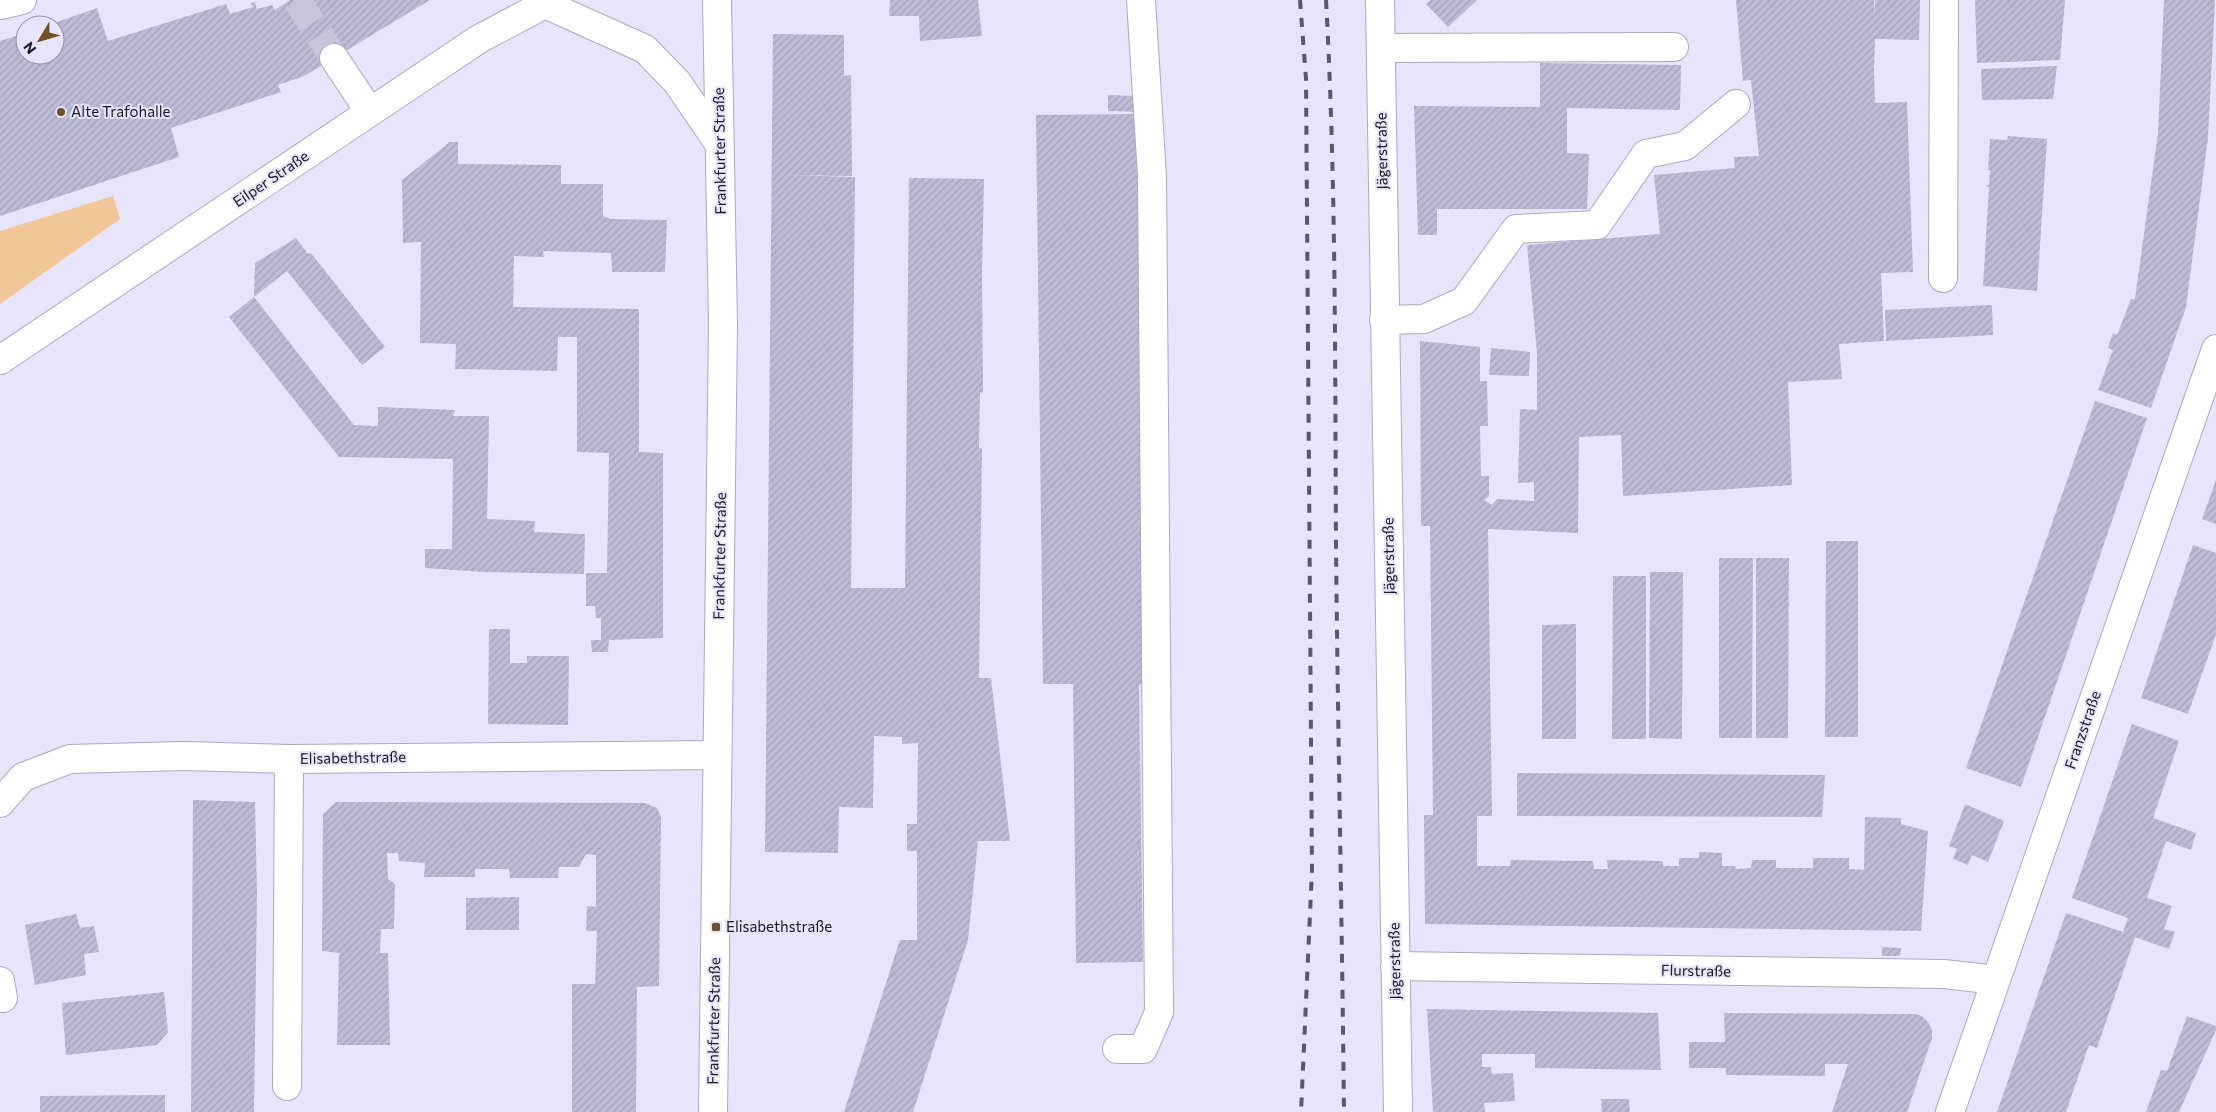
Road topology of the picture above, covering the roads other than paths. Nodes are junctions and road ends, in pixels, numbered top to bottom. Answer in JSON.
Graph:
{"nodes":[{"id":1,"x":22,"y":0,"type":"edge"},
{"id":2,"x":576,"y":0,"type":"edge"},
{"id":3,"x":717,"y":0,"type":"edge"},
{"id":4,"x":1142,"y":0,"type":"edge"},
{"id":5,"x":1380,"y":0,"type":"edge"},
{"id":6,"x":1944,"y":0,"type":"edge"},
{"id":7,"x":546,"y":2,"type":"edge"},
{"id":8,"x":0,"y":5,"type":"edge"},
{"id":9,"x":1674,"y":47,"type":"dead end"},
{"id":10,"x":1381,"y":48,"type":"junction"},
{"id":11,"x":334,"y":58,"type":"tunnel mouth"},
{"id":12,"x":1736,"y":104,"type":"dead end"},
{"id":13,"x":370,"y":112,"type":"junction"},
{"id":14,"x":720,"y":145,"type":"junction"},
{"id":15,"x":1943,"y":278,"type":"dead end"},
{"id":16,"x":1384,"y":320,"type":"junction"},
{"id":17,"x":2216,"y":349,"type":"edge"},
{"id":18,"x":0,"y":360,"type":"edge"},
{"id":19,"x":716,"y":755,"type":"junction"},
{"id":20,"x":289,"y":759,"type":"junction"},
{"id":21,"x":0,"y":803,"type":"edge"},
{"id":22,"x":1395,"y":966,"type":"junction"},
{"id":23,"x":1996,"y":980,"type":"junction"},
{"id":24,"x":1117,"y":1049,"type":"dead end"},
{"id":25,"x":287,"y":1086,"type":"dead end"},
{"id":26,"x":712,"y":1112,"type":"edge"},
{"id":27,"x":1398,"y":1112,"type":"edge"},
{"id":28,"x":1950,"y":1112,"type":"edge"}],
"edges":[{"from":1,"to":8,"type":"street"},
{"from":2,"to":7,"type":"street","name":"Eilper Straße"},
{"from":3,"to":14,"type":"street","name":"Frankfurter Straße"},
{"from":4,"to":24,"type":"street"},
{"from":5,"to":10,"type":"street","name":"Jägerstraße"},
{"from":6,"to":15,"type":"street"},
{"from":7,"to":13,"type":"street","name":"Eilper Straße"},
{"from":7,"to":14,"type":"street"},
{"from":9,"to":10,"type":"street"},
{"from":10,"to":16,"type":"street","name":"Jägerstraße"},
{"from":11,"to":13,"type":"street"},
{"from":12,"to":16,"type":"street"},
{"from":13,"to":18,"type":"street","name":"Eilper Straße"},
{"from":14,"to":19,"type":"street","name":"Frankfurter Straße"},
{"from":16,"to":22,"type":"street","name":"Jägerstraße"},
{"from":17,"to":23,"type":"street","name":"Franzstraße"},
{"from":19,"to":20,"type":"street","name":"Elisabethstraße"},
{"from":19,"to":26,"type":"street","name":"Frankfurter Straße"},
{"from":20,"to":21,"type":"street","name":"Elisabethstraße"},
{"from":20,"to":25,"type":"street","name":"Elisabethstraße"},
{"from":22,"to":23,"type":"street","name":"Flurstraße"},
{"from":22,"to":27,"type":"street","name":"Jägerstraße"},
{"from":23,"to":28,"type":"street","name":"Franzstraße"}]}
